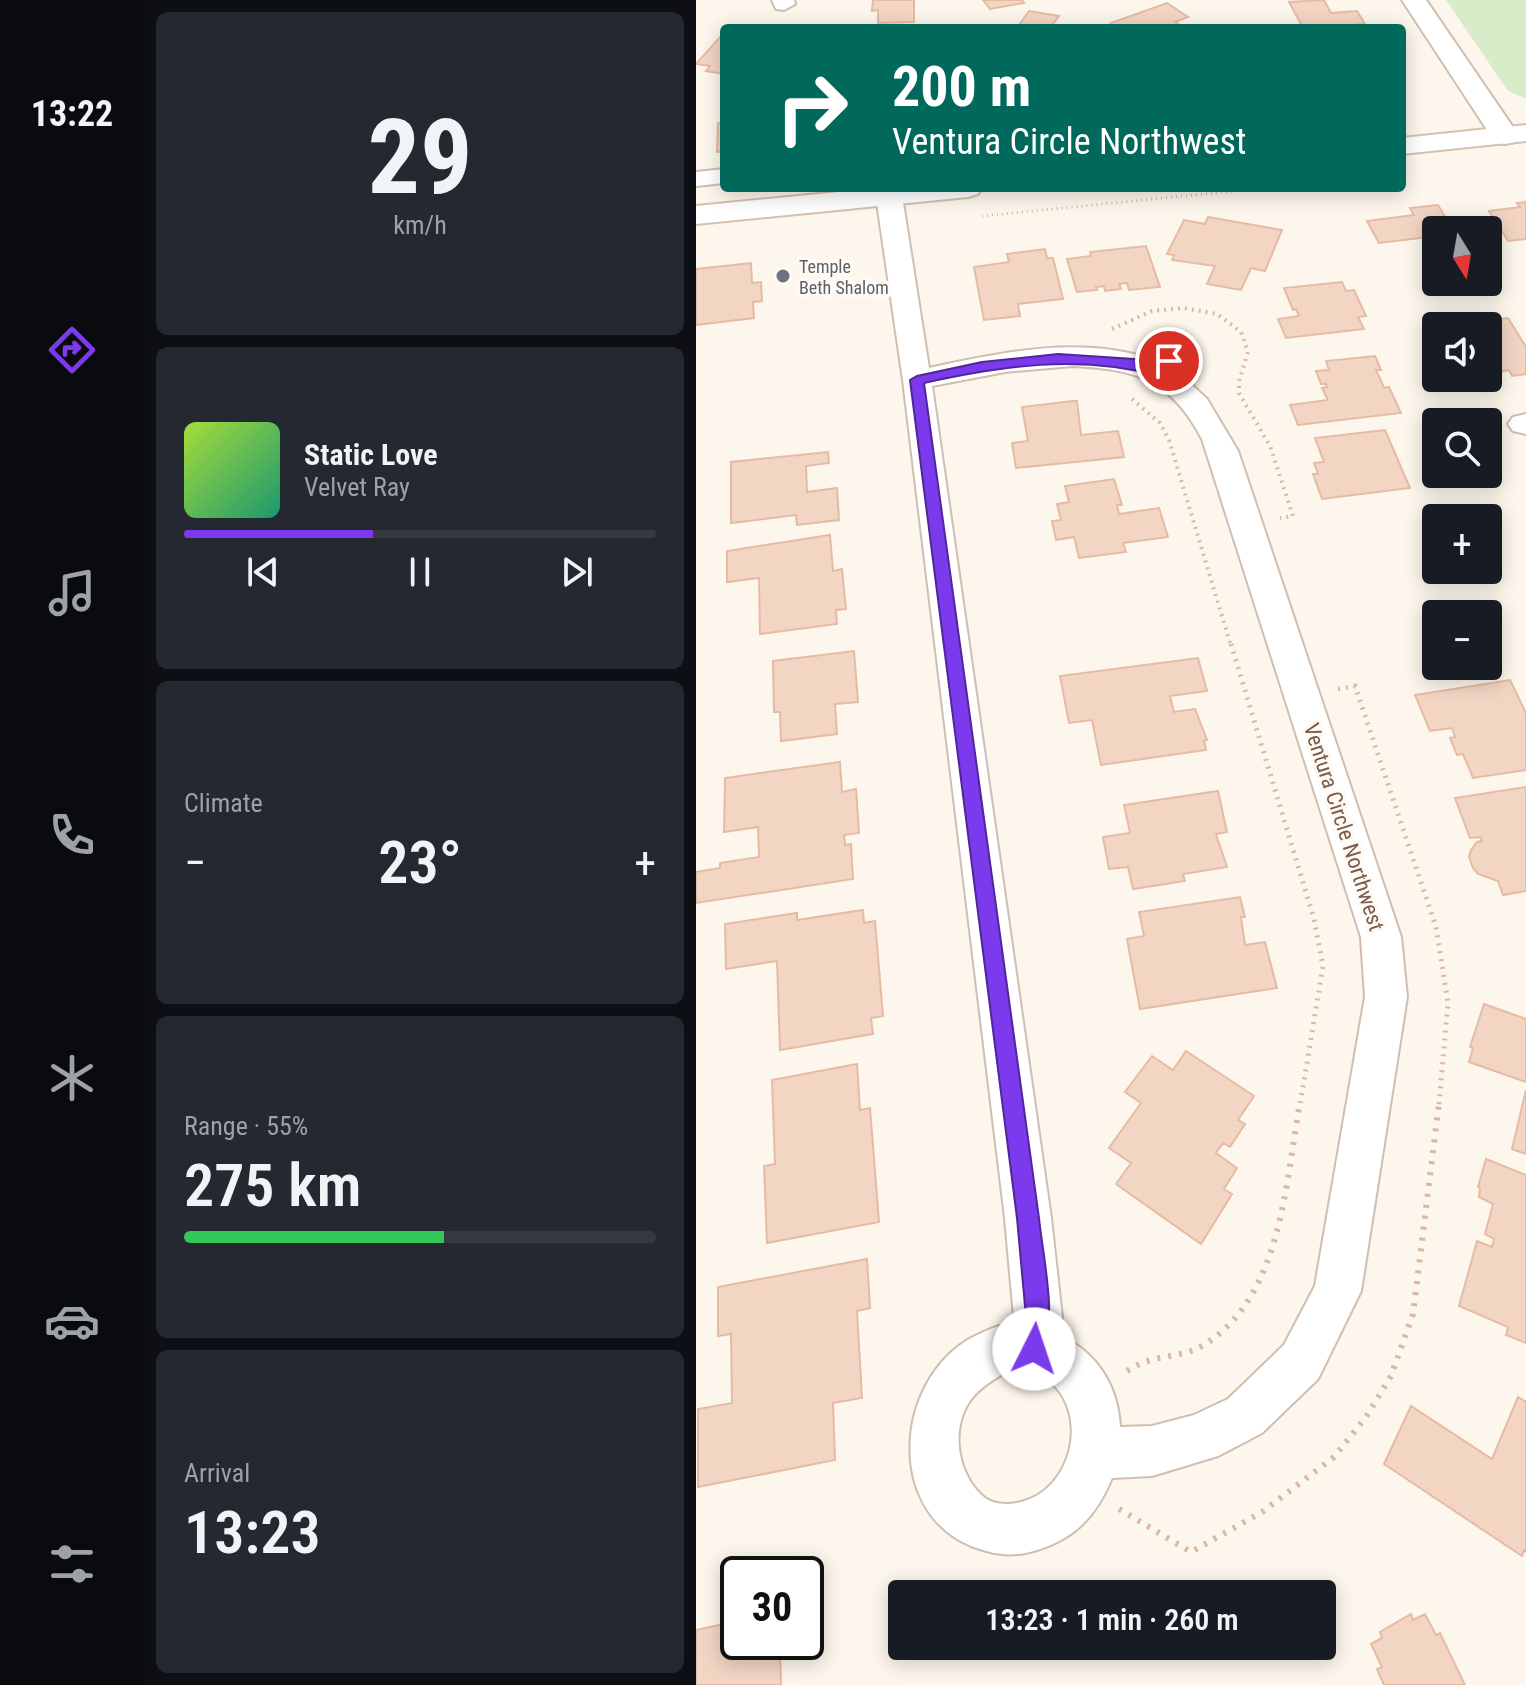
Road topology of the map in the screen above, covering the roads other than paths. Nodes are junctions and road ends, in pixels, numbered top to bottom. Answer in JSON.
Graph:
{"nodes":[{"id":1,"x":1414,"y":0,"type":"edge"},
{"id":2,"x":1515,"y":134,"type":"edge"},
{"id":3,"x":1406,"y":146,"type":"edge"},
{"id":4,"x":720,"y":176,"type":"edge"},
{"id":5,"x":696,"y":179,"type":"edge"},
{"id":6,"x":928,"y":192,"type":"edge"},
{"id":7,"x":889,"y":196,"type":"junction"},
{"id":8,"x":696,"y":215,"type":"edge"},
{"id":9,"x":917,"y":380,"type":"junction"},
{"id":10,"x":1034,"y":1349,"type":"junction"},
{"id":11,"x":1097,"y":1453,"type":"junction"}],
"edges":[{"from":1,"to":2,"type":"main road"},
{"from":2,"to":3,"type":"main road"},
{"from":4,"to":5,"type":"street"},
{"from":6,"to":7,"type":"main road"},
{"from":7,"to":8,"type":"main road"},
{"from":7,"to":9,"type":"street"},
{"from":9,"to":10,"type":"street"},
{"from":9,"to":11,"type":"street","name":"Ventura Circle Northwest"},
{"from":10,"to":11,"type":"street"},
{"from":10,"to":11,"type":"street"}]}
